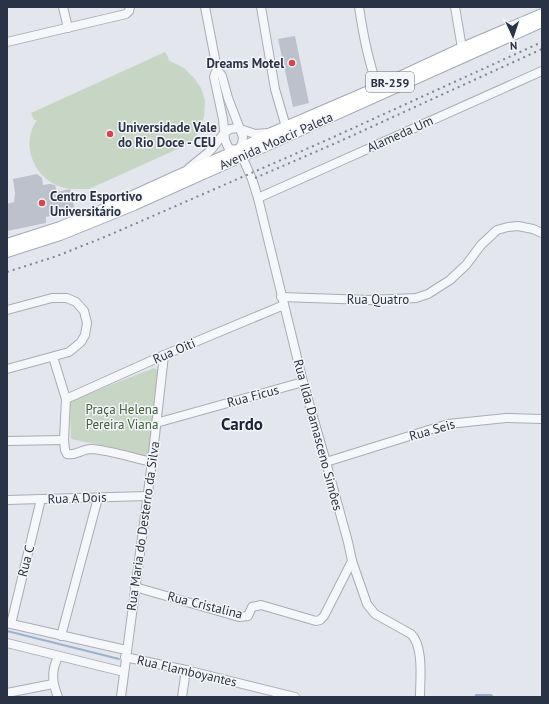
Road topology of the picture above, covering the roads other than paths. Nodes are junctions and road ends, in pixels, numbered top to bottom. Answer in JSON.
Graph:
{"nodes":[{"id":1,"x":63,"y":7,"type":"edge"},
{"id":2,"x":205,"y":7,"type":"edge"},
{"id":3,"x":261,"y":7,"type":"edge"},
{"id":4,"x":359,"y":7,"type":"edge"},
{"id":5,"x":455,"y":7,"type":"edge"},
{"id":6,"x":128,"y":11,"type":"edge"},
{"id":7,"x":542,"y":14,"type":"edge"},
{"id":8,"x":542,"y":22,"type":"edge"},
{"id":9,"x":68,"y":28,"type":"junction"},
{"id":10,"x":7,"y":42,"type":"edge"},
{"id":11,"x":462,"y":48,"type":"junction"},
{"id":12,"x":217,"y":69,"type":"junction"},
{"id":13,"x":542,"y":71,"type":"edge"},
{"id":14,"x":378,"y":87,"type":"junction"},
{"id":15,"x":286,"y":127,"type":"junction"},
{"id":16,"x":241,"y":130,"type":"junction"},
{"id":17,"x":271,"y":133,"type":"junction"},
{"id":18,"x":224,"y":134,"type":"junction"},
{"id":19,"x":240,"y":153,"type":"junction"},
{"id":20,"x":180,"y":174,"type":"junction"},
{"id":21,"x":258,"y":198,"type":"junction"},
{"id":22,"x":542,"y":234,"type":"edge"},
{"id":23,"x":7,"y":244,"type":"edge"},
{"id":24,"x":7,"y":252,"type":"edge"},
{"id":25,"x":283,"y":301,"type":"junction"},
{"id":26,"x":7,"y":310,"type":"edge"},
{"id":27,"x":164,"y":355,"type":"junction"},
{"id":28,"x":54,"y":357,"type":"junction"},
{"id":29,"x":7,"y":369,"type":"edge"},
{"id":30,"x":303,"y":382,"type":"junction"},
{"id":31,"x":66,"y":399,"type":"junction"},
{"id":32,"x":542,"y":419,"type":"edge"},
{"id":33,"x":156,"y":423,"type":"junction"},
{"id":34,"x":64,"y":440,"type":"junction"},
{"id":35,"x":7,"y":441,"type":"edge"},
{"id":36,"x":152,"y":462,"type":"junction"},
{"id":37,"x":326,"y":462,"type":"junction"},
{"id":38,"x":147,"y":496,"type":"junction"},
{"id":39,"x":98,"y":498,"type":"junction"},
{"id":40,"x":41,"y":499,"type":"junction"},
{"id":41,"x":7,"y":500,"type":"edge"},
{"id":42,"x":352,"y":561,"type":"junction"},
{"id":43,"x":135,"y":587,"type":"junction"},
{"id":44,"x":9,"y":623,"type":"edge"},
{"id":45,"x":61,"y":636,"type":"junction"},
{"id":46,"x":7,"y":643,"type":"edge"},
{"id":47,"x":126,"y":654,"type":"junction"},
{"id":48,"x":58,"y":657,"type":"junction"},
{"id":49,"x":186,"y":670,"type":"junction"},
{"id":50,"x":124,"y":672,"type":"junction"},
{"id":51,"x":53,"y":684,"type":"junction"},
{"id":52,"x":7,"y":693,"type":"edge"},
{"id":53,"x":58,"y":697,"type":"edge"},
{"id":54,"x":121,"y":697,"type":"edge"},
{"id":55,"x":182,"y":697,"type":"edge"},
{"id":56,"x":295,"y":697,"type":"edge"},
{"id":57,"x":420,"y":697,"type":"edge"}],
"edges":[{"from":1,"to":9,"type":"street"},
{"from":2,"to":12,"type":"street"},
{"from":3,"to":15,"type":"street"},
{"from":4,"to":14,"type":"street"},
{"from":5,"to":11,"type":"street"},
{"from":6,"to":9,"type":"street"},
{"from":7,"to":11,"type":"main road","name":"Avenida Moacir Paleta","number":"BR-259"},
{"from":8,"to":19,"type":"main road","name":"Avenida Moacir Paleta","number":"BR-259"},
{"from":9,"to":10,"type":"street"},
{"from":11,"to":14,"type":"main road","name":"Avenida Moacir Paleta","number":"BR-259"},
{"from":12,"to":16,"type":"street"},
{"from":12,"to":18,"type":"street"},
{"from":13,"to":21,"type":"street","name":"Alameda Um"},
{"from":14,"to":15,"type":"main road","name":"Avenida Moacir Paleta","number":"BR-259"},
{"from":15,"to":17,"type":"main road","name":"Avenida Moacir Paleta","number":"BR-259"},
{"from":16,"to":17,"type":"street"},
{"from":16,"to":18,"type":"street"},
{"from":16,"to":19,"type":"street"},
{"from":17,"to":19,"type":"main road","name":"Avenida Moacir Paleta","number":"BR-259"},
{"from":18,"to":19,"type":"street"},
{"from":18,"to":20,"type":"street"},
{"from":19,"to":20,"type":"main road","name":"Avenida Moacir Paleta","number":"BR-259"},
{"from":19,"to":21,"type":"street","name":"Rua Ilda Damasceno Simôes"},
{"from":19,"to":24,"type":"main road","name":"Avenida Moacir Paleta","number":"BR-259"},
{"from":20,"to":23,"type":"main road","name":"Avenida Moacir Paleta","number":"BR-259"},
{"from":21,"to":25,"type":"street","name":"Rua Ilda Damasceno Simôes"},
{"from":22,"to":25,"type":"street","name":"Rua Quatro"},
{"from":25,"to":27,"type":"street","name":"Rua Oiti"},
{"from":25,"to":30,"type":"street","name":"Rua Ilda Damasceno Simôes"},
{"from":26,"to":28,"type":"street"},
{"from":27,"to":31,"type":"street","name":"Rua Oiti"},
{"from":27,"to":33,"type":"street","name":"Rua Maria do Desterro da Silva"},
{"from":28,"to":29,"type":"street"},
{"from":28,"to":31,"type":"street"},
{"from":30,"to":33,"type":"street","name":"Rua Ficus"},
{"from":30,"to":37,"type":"street","name":"Rua Ilda Damasceno Simôes"},
{"from":31,"to":34,"type":"street"},
{"from":32,"to":37,"type":"street","name":"Rua Seis"},
{"from":33,"to":36,"type":"street","name":"Rua Maria do Desterro da Silva"},
{"from":34,"to":35,"type":"street"},
{"from":34,"to":36,"type":"street"},
{"from":36,"to":38,"type":"street","name":"Rua Maria do Desterro da Silva"},
{"from":37,"to":42,"type":"street","name":"Rua Ilda Damasceno Simôes"},
{"from":38,"to":39,"type":"street","name":"Rua A Dois"},
{"from":38,"to":43,"type":"street","name":"Rua Maria do Desterro da Silva"},
{"from":39,"to":40,"type":"street","name":"Rua A Dois"},
{"from":39,"to":45,"type":"street"},
{"from":40,"to":41,"type":"street","name":"Rua A Dois"},
{"from":40,"to":44,"type":"street","name":"Rua C"},
{"from":42,"to":43,"type":"street","name":"Rua Cristalina"},
{"from":42,"to":57,"type":"street","name":"Rua Ilda Damasceno Simôes"},
{"from":43,"to":47,"type":"street","name":"Rua Maria do Desterro da Silva"},
{"from":44,"to":45,"type":"street","name":"Rua Flamboyantes"},
{"from":45,"to":47,"type":"street","name":"Rua Flamboyantes"},
{"from":46,"to":48,"type":"street"},
{"from":47,"to":49,"type":"street","name":"Rua Flamboyantes"},
{"from":47,"to":50,"type":"street","name":"Rua Maria do Desterro da Silva"},
{"from":48,"to":50,"type":"street"},
{"from":48,"to":51,"type":"street"},
{"from":49,"to":55,"type":"street"},
{"from":49,"to":56,"type":"street","name":"Rua Flamboyantes"},
{"from":50,"to":54,"type":"street","name":"Rua Maria do Desterro da Silva"},
{"from":51,"to":52,"type":"street"},
{"from":51,"to":53,"type":"street"}]}
